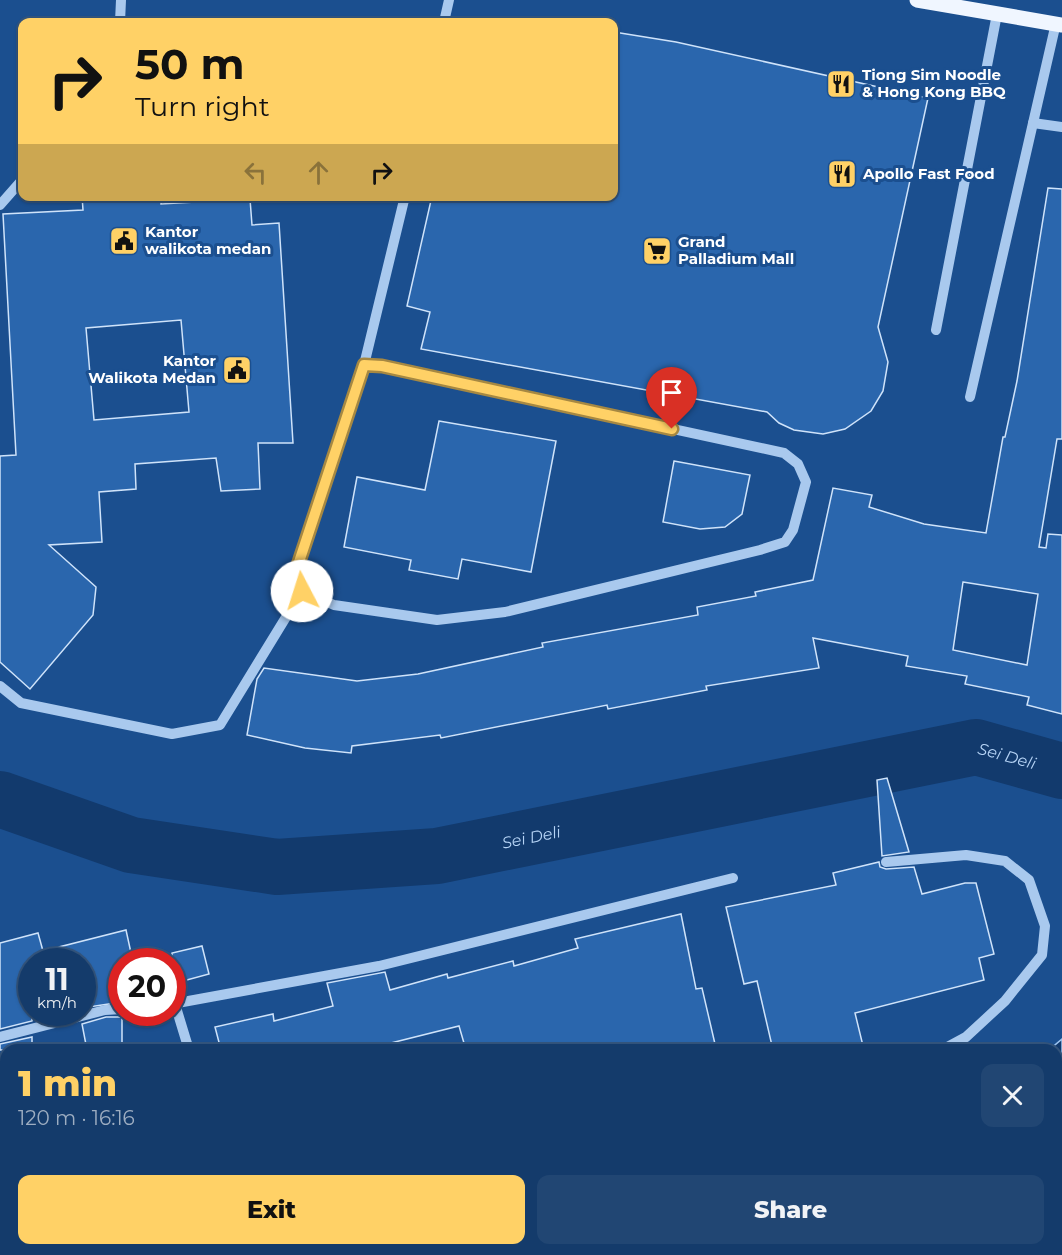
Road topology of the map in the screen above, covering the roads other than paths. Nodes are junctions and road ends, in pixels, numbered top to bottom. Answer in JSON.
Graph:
{"nodes":[{"id":1,"x":121,"y":0,"type":"edge"},
{"id":2,"x":449,"y":0,"type":"edge"},
{"id":3,"x":917,"y":0,"type":"edge"},
{"id":4,"x":997,"y":14,"type":"junction"},
{"id":5,"x":120,"y":18,"type":"edge"},
{"id":6,"x":445,"y":18,"type":"edge"},
{"id":7,"x":1060,"y":20,"type":"edge"},
{"id":8,"x":1033,"y":123,"type":"junction"},
{"id":9,"x":1062,"y":127,"type":"edge"},
{"id":10,"x":18,"y":185,"type":"edge"},
{"id":11,"x":404,"y":201,"type":"edge"},
{"id":12,"x":0,"y":205,"type":"edge"},
{"id":13,"x":936,"y":330,"type":"dead end"},
{"id":14,"x":364,"y":365,"type":"junction"},
{"id":15,"x":970,"y":397,"type":"dead end"},
{"id":16,"x":302,"y":591,"type":"junction"},
{"id":17,"x":0,"y":686,"type":"edge"},
{"id":18,"x":886,"y":861,"type":"dead end"},
{"id":19,"x":733,"y":878,"type":"dead end"},
{"id":20,"x":186,"y":1002,"type":"edge"},
{"id":21,"x":108,"y":1011,"type":"edge"},
{"id":22,"x":181,"y":1026,"type":"edge"},
{"id":23,"x":0,"y":1037,"type":"edge"},
{"id":24,"x":187,"y":1044,"type":"edge"},
{"id":25,"x":953,"y":1044,"type":"edge"}],
"edges":[{"from":1,"to":5,"type":"street"},
{"from":2,"to":6,"type":"street"},
{"from":3,"to":4,"type":"main road"},
{"from":4,"to":7,"type":"main road"},
{"from":4,"to":13,"type":"street"},
{"from":7,"to":8,"type":"street"},
{"from":8,"to":9,"type":"street"},
{"from":8,"to":15,"type":"street"},
{"from":10,"to":12,"type":"street"},
{"from":11,"to":14,"type":"street"},
{"from":14,"to":16,"type":"street"},
{"from":14,"to":16,"type":"street"},
{"from":16,"to":17,"type":"street"},
{"from":18,"to":25,"type":"street"},
{"from":19,"to":20,"type":"street"},
{"from":21,"to":23,"type":"street"},
{"from":22,"to":24,"type":"street"}]}
